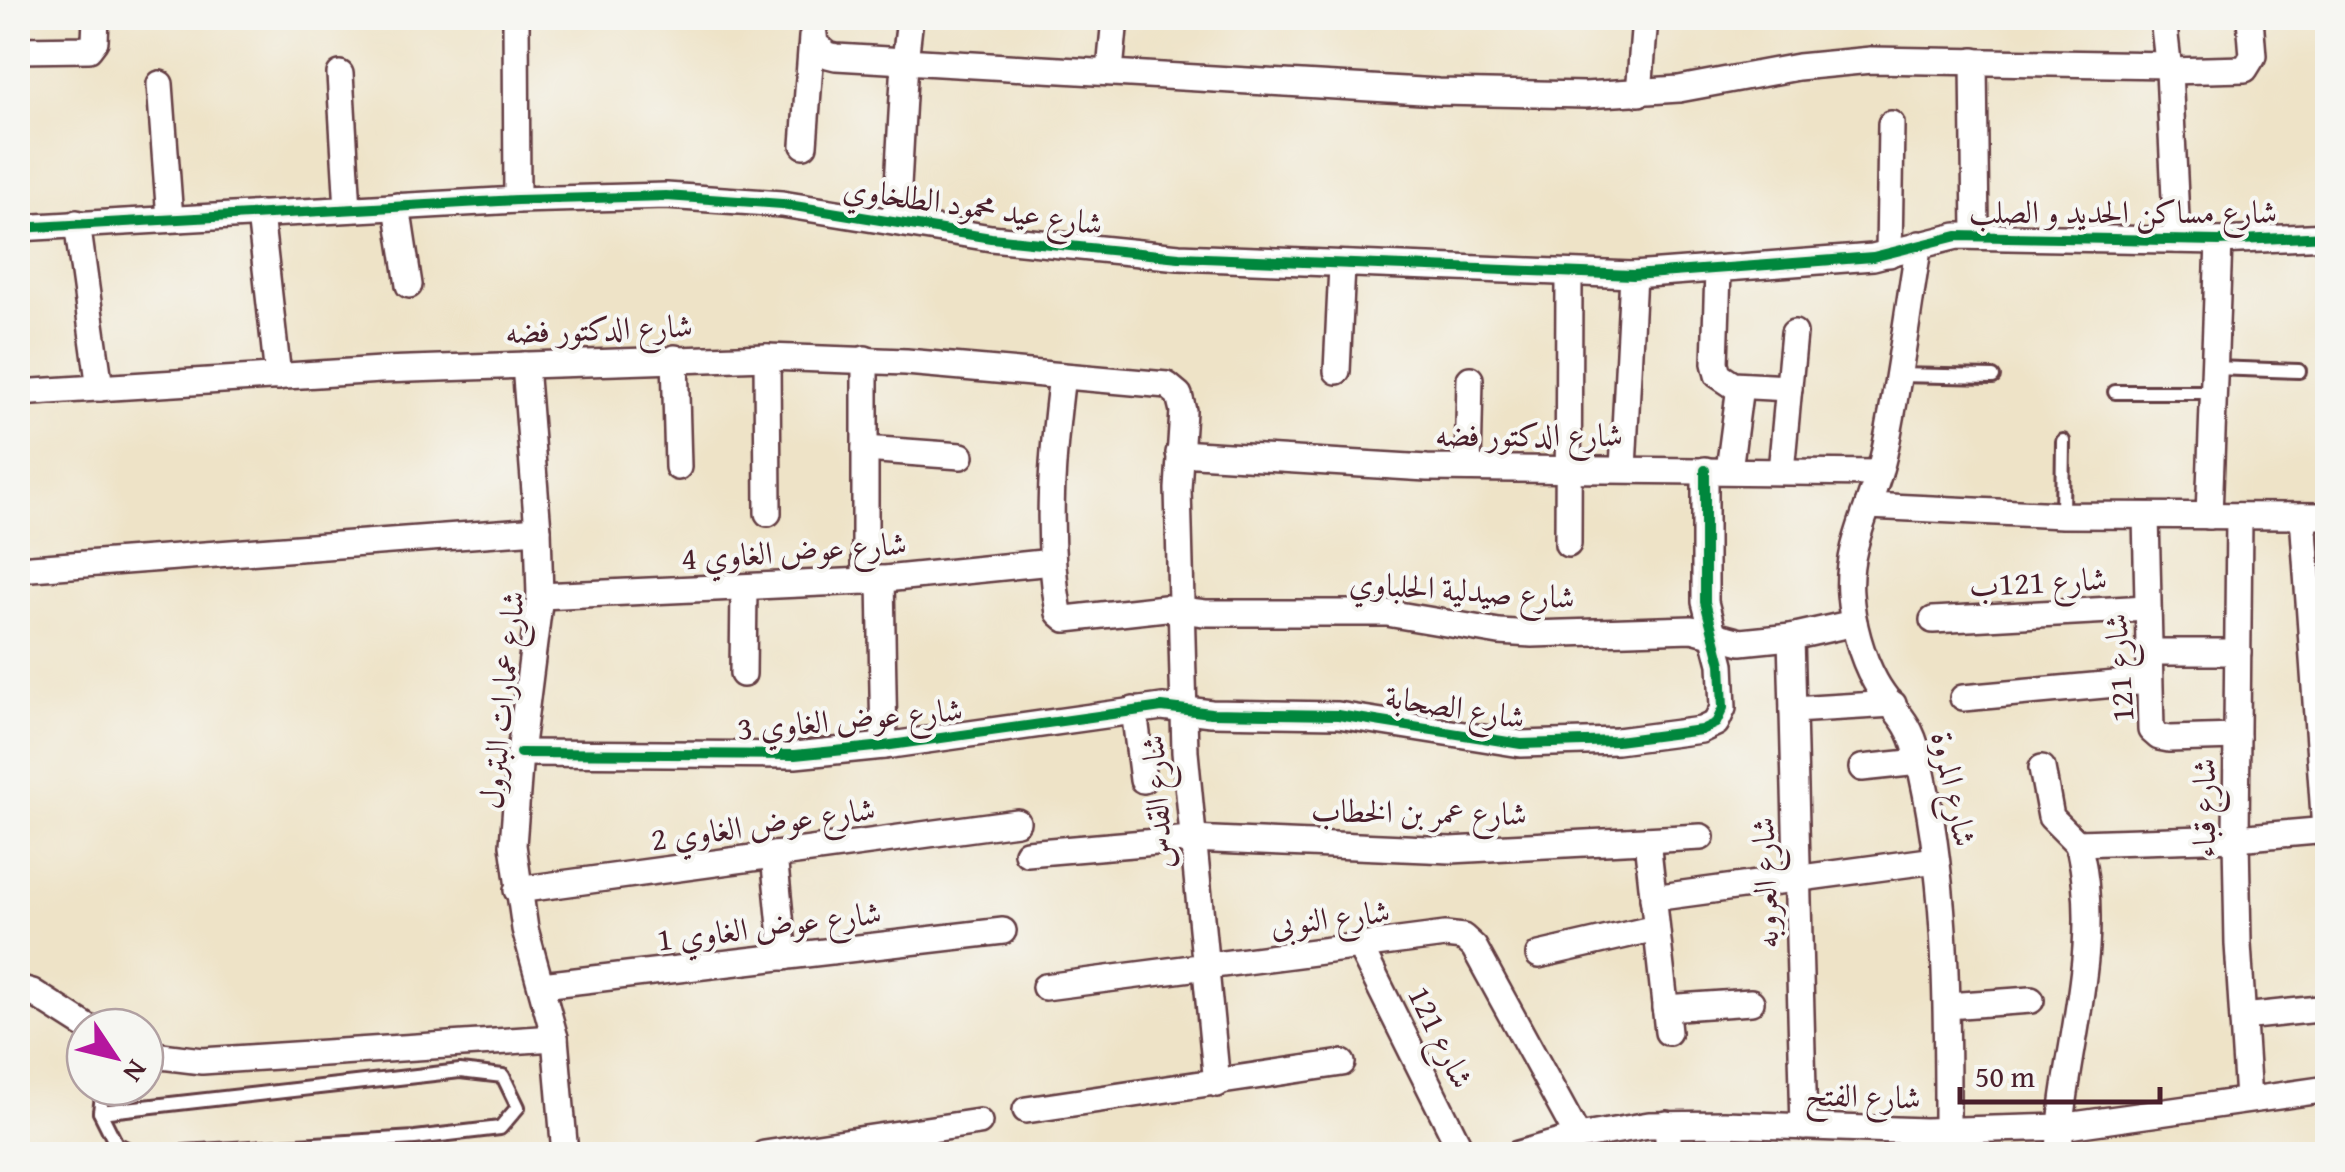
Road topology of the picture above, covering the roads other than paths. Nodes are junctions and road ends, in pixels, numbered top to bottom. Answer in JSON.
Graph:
{"nodes":[{"id":1,"x":96,"y":18,"type":"edge"},
{"id":2,"x":516,"y":18,"type":"edge"},
{"id":3,"x":910,"y":18,"type":"edge"},
{"id":4,"x":1115,"y":18,"type":"edge"},
{"id":5,"x":1645,"y":18,"type":"edge"},
{"id":6,"x":2162,"y":18,"type":"edge"},
{"id":7,"x":2250,"y":18,"type":"edge"},
{"id":8,"x":812,"y":27,"type":"edge"},
{"id":9,"x":18,"y":50,"type":"edge"},
{"id":10,"x":905,"y":60,"type":"junction"},
{"id":11,"x":1974,"y":61,"type":"junction"},
{"id":12,"x":2169,"y":68,"type":"junction"},
{"id":13,"x":1110,"y":71,"type":"junction"},
{"id":14,"x":340,"y":74,"type":"dead end"},
{"id":15,"x":160,"y":84,"type":"dead end"},
{"id":16,"x":1639,"y":93,"type":"junction"},
{"id":17,"x":1892,"y":124,"type":"dead end"},
{"id":18,"x":804,"y":145,"type":"dead end"},
{"id":19,"x":517,"y":200,"type":"junction"},
{"id":20,"x":397,"y":206,"type":"junction"},
{"id":21,"x":348,"y":209,"type":"junction"},
{"id":22,"x":260,"y":214,"type":"junction"},
{"id":23,"x":170,"y":218,"type":"junction"},
{"id":24,"x":896,"y":221,"type":"junction"},
{"id":25,"x":77,"y":224,"type":"junction"},
{"id":26,"x":18,"y":228,"type":"edge"},
{"id":27,"x":1976,"y":236,"type":"junction"},
{"id":28,"x":2328,"y":236,"type":"edge"},
{"id":29,"x":2177,"y":240,"type":"junction"},
{"id":30,"x":2219,"y":240,"type":"junction"},
{"id":31,"x":1919,"y":244,"type":"junction"},
{"id":32,"x":1889,"y":254,"type":"junction"},
{"id":33,"x":1342,"y":266,"type":"junction"},
{"id":34,"x":1718,"y":271,"type":"junction"},
{"id":35,"x":1569,"y":275,"type":"junction"},
{"id":36,"x":1633,"y":275,"type":"junction"},
{"id":37,"x":408,"y":285,"type":"dead end"},
{"id":38,"x":1794,"y":333,"type":"dead end"},
{"id":39,"x":767,"y":356,"type":"junction"},
{"id":40,"x":676,"y":358,"type":"junction"},
{"id":41,"x":866,"y":359,"type":"junction"},
{"id":42,"x":525,"y":365,"type":"junction"},
{"id":43,"x":1337,"y":371,"type":"dead end"},
{"id":44,"x":2298,"y":371,"type":"dead end"},
{"id":45,"x":278,"y":376,"type":"junction"},
{"id":46,"x":1062,"y":376,"type":"junction"},
{"id":47,"x":1897,"y":376,"type":"junction"},
{"id":48,"x":1993,"y":377,"type":"dead end"},
{"id":49,"x":1470,"y":379,"type":"dead end"},
{"id":50,"x":2214,"y":380,"type":"junction"},
{"id":51,"x":1740,"y":386,"type":"junction"},
{"id":52,"x":100,"y":388,"type":"junction"},
{"id":53,"x":1789,"y":388,"type":"junction"},
{"id":54,"x":2115,"y":392,"type":"dead end"},
{"id":55,"x":18,"y":393,"type":"edge"},
{"id":56,"x":1179,"y":395,"type":"joint"},
{"id":57,"x":2062,"y":441,"type":"dead end"},
{"id":58,"x":865,"y":450,"type":"junction"},
{"id":59,"x":1179,"y":453,"type":"junction"},
{"id":60,"x":961,"y":456,"type":"dead end"},
{"id":61,"x":678,"y":468,"type":"dead end"},
{"id":62,"x":1468,"y":468,"type":"junction"},
{"id":63,"x":1568,"y":468,"type":"junction"},
{"id":64,"x":1623,"y":468,"type":"junction"},
{"id":65,"x":1717,"y":470,"type":"junction"},
{"id":66,"x":1781,"y":471,"type":"junction"},
{"id":67,"x":1879,"y":473,"type":"junction"},
{"id":68,"x":1868,"y":506,"type":"junction"},
{"id":69,"x":768,"y":513,"type":"dead end"},
{"id":70,"x":2062,"y":515,"type":"junction"},
{"id":71,"x":2146,"y":516,"type":"junction"},
{"id":72,"x":2209,"y":516,"type":"junction"},
{"id":73,"x":2239,"y":516,"type":"junction"},
{"id":74,"x":2315,"y":516,"type":"edge"},
{"id":75,"x":538,"y":530,"type":"junction"},
{"id":76,"x":1568,"y":544,"type":"dead end"},
{"id":77,"x":1052,"y":562,"type":"junction"},
{"id":78,"x":18,"y":569,"type":"edge"},
{"id":79,"x":873,"y":580,"type":"junction"},
{"id":80,"x":744,"y":588,"type":"junction"},
{"id":81,"x":540,"y":596,"type":"junction"},
{"id":82,"x":2147,"y":608,"type":"junction"},
{"id":83,"x":1182,"y":610,"type":"junction"},
{"id":84,"x":1933,"y":620,"type":"dead end"},
{"id":85,"x":1854,"y":623,"type":"junction"},
{"id":86,"x":1713,"y":636,"type":"junction"},
{"id":87,"x":1791,"y":637,"type":"junction"},
{"id":88,"x":2148,"y":652,"type":"junction"},
{"id":89,"x":2238,"y":652,"type":"junction"},
{"id":90,"x":743,"y":674,"type":"dead end"},
{"id":91,"x":2148,"y":682,"type":"junction"},
{"id":92,"x":1963,"y":698,"type":"dead end"},
{"id":93,"x":1893,"y":704,"type":"junction"},
{"id":94,"x":1134,"y":710,"type":"junction"},
{"id":95,"x":1183,"y":710,"type":"junction"},
{"id":96,"x":1793,"y":710,"type":"junction"},
{"id":97,"x":2237,"y":737,"type":"junction"},
{"id":98,"x":884,"y":746,"type":"junction"},
{"id":99,"x":520,"y":753,"type":"junction"},
{"id":100,"x":1920,"y":762,"type":"junction"},
{"id":101,"x":1862,"y":768,"type":"dead end"},
{"id":102,"x":2042,"y":768,"type":"dead end"},
{"id":103,"x":1143,"y":780,"type":"dead end"},
{"id":104,"x":1017,"y":822,"type":"dead end"},
{"id":105,"x":2326,"y":830,"type":"edge"},
{"id":106,"x":1700,"y":837,"type":"dead end"},
{"id":107,"x":2236,"y":838,"type":"junction"},
{"id":108,"x":1191,"y":839,"type":"junction"},
{"id":109,"x":1647,"y":840,"type":"junction"},
{"id":110,"x":2076,"y":843,"type":"junction"},
{"id":111,"x":1027,"y":853,"type":"dead end"},
{"id":112,"x":774,"y":855,"type":"junction"},
{"id":113,"x":1936,"y":860,"type":"junction"},
{"id":114,"x":1798,"y":879,"type":"junction"},
{"id":115,"x":517,"y":890,"type":"junction"},
{"id":116,"x":1653,"y":898,"type":"junction"},
{"id":117,"x":1656,"y":928,"type":"junction"},
{"id":118,"x":1003,"y":931,"type":"dead end"},
{"id":119,"x":1360,"y":948,"type":"junction"},
{"id":120,"x":1539,"y":955,"type":"dead end"},
{"id":121,"x":784,"y":956,"type":"junction"},
{"id":122,"x":1205,"y":967,"type":"junction"},
{"id":123,"x":542,"y":984,"type":"junction"},
{"id":124,"x":1045,"y":986,"type":"dead end"},
{"id":125,"x":18,"y":988,"type":"edge"},
{"id":126,"x":2031,"y":1000,"type":"dead end"},
{"id":127,"x":1751,"y":1002,"type":"dead end"},
{"id":128,"x":1948,"y":1006,"type":"junction"},
{"id":129,"x":2328,"y":1008,"type":"edge"},
{"id":130,"x":65,"y":1013,"type":"edge"},
{"id":131,"x":2243,"y":1017,"type":"junction"},
{"id":132,"x":555,"y":1038,"type":"junction"},
{"id":133,"x":165,"y":1056,"type":"edge"},
{"id":134,"x":1342,"y":1063,"type":"dead end"},
{"id":135,"x":1217,"y":1084,"type":"junction"},
{"id":136,"x":2328,"y":1089,"type":"edge"},
{"id":137,"x":2248,"y":1100,"type":"junction"},
{"id":138,"x":101,"y":1107,"type":"edge"},
{"id":139,"x":1026,"y":1110,"type":"dead end"},
{"id":140,"x":100,"y":1112,"type":"junction"},
{"id":141,"x":979,"y":1122,"type":"dead end"},
{"id":142,"x":1667,"y":1124,"type":"junction"},
{"id":143,"x":1804,"y":1127,"type":"junction"},
{"id":144,"x":2060,"y":1127,"type":"junction"},
{"id":145,"x":1578,"y":1137,"type":"junction"},
{"id":146,"x":1933,"y":1139,"type":"edge"},
{"id":147,"x":378,"y":1148,"type":"edge"},
{"id":148,"x":138,"y":1154,"type":"edge"},
{"id":149,"x":150,"y":1154,"type":"edge"},
{"id":150,"x":566,"y":1154,"type":"edge"},
{"id":151,"x":764,"y":1154,"type":"edge"},
{"id":152,"x":1463,"y":1154,"type":"edge"},
{"id":153,"x":1518,"y":1154,"type":"edge"},
{"id":154,"x":1669,"y":1154,"type":"edge"},
{"id":155,"x":2059,"y":1154,"type":"edge"}],
"edges":[{"from":1,"to":9,"type":"street"},
{"from":2,"to":19,"type":"street"},
{"from":3,"to":10,"type":"street"},
{"from":4,"to":13,"type":"street"},
{"from":5,"to":16,"type":"street"},
{"from":6,"to":12,"type":"street"},
{"from":7,"to":12,"type":"street"},
{"from":8,"to":10,"type":"street"},
{"from":8,"to":18,"type":"street"},
{"from":10,"to":13,"type":"street"},
{"from":10,"to":24,"type":"street"},
{"from":11,"to":12,"type":"street"},
{"from":11,"to":16,"type":"street"},
{"from":11,"to":27,"type":"street"},
{"from":12,"to":29,"type":"street"},
{"from":13,"to":16,"type":"street"},
{"from":14,"to":21,"type":"street"},
{"from":15,"to":23,"type":"street"},
{"from":17,"to":32,"type":"street"},
{"from":19,"to":20,"type":"street","name":"شارع عيد محمود الطلخاوي"},
{"from":19,"to":24,"type":"street","name":"شارع عيد محمود الطلخاوي"},
{"from":20,"to":21,"type":"street","name":"شارع عيد محمود الطلخاوي"},
{"from":20,"to":37,"type":"street"},
{"from":21,"to":22,"type":"street","name":"شارع عيد محمود الطلخاوي"},
{"from":22,"to":23,"type":"street","name":"شارع عيد محمود الطلخاوي"},
{"from":22,"to":45,"type":"street"},
{"from":23,"to":25,"type":"street","name":"شارع عيد محمود الطلخاوي"},
{"from":24,"to":33,"type":"street","name":"شارع عيد محمود الطلخاوي"},
{"from":25,"to":26,"type":"street","name":"شارع عيد محمود الطلخاوي"},
{"from":25,"to":52,"type":"street"},
{"from":27,"to":29,"type":"street","name":"شارع مساكن الحديد و الصلب"},
{"from":27,"to":31,"type":"street","name":"شارع مساكن الحديد و الصلب"},
{"from":28,"to":30,"type":"street","name":"شارع مساكن الحديد و الصلب"},
{"from":29,"to":30,"type":"street","name":"شارع مساكن الحديد و الصلب"},
{"from":30,"to":50,"type":"street"},
{"from":31,"to":32,"type":"street","name":"شارع عيد محمود الطلخاوي"},
{"from":31,"to":47,"type":"street","name":"شارع المروة"},
{"from":32,"to":34,"type":"street","name":"شارع عيد محمود الطلخاوي"},
{"from":33,"to":35,"type":"street","name":"شارع عيد محمود الطلخاوي"},
{"from":33,"to":43,"type":"street"},
{"from":34,"to":36,"type":"street","name":"شارع عيد محمود الطلخاوي"},
{"from":34,"to":51,"type":"street"},
{"from":35,"to":36,"type":"street","name":"شارع عيد محمود الطلخاوي"},
{"from":35,"to":63,"type":"street"},
{"from":36,"to":64,"type":"street"},
{"from":38,"to":53,"type":"street"},
{"from":39,"to":40,"type":"street","name":"شارع الدكتور فضه"},
{"from":39,"to":41,"type":"street","name":"شارع الدكتور فضه"},
{"from":39,"to":69,"type":"street"},
{"from":40,"to":42,"type":"street","name":"شارع الدكتور فضه"},
{"from":40,"to":61,"type":"street"},
{"from":41,"to":46,"type":"street","name":"شارع الدكتور فضه"},
{"from":41,"to":58,"type":"street"},
{"from":42,"to":45,"type":"street","name":"شارع الدكتور فضه"},
{"from":42,"to":75,"type":"street","name":"شارع عمارات البترول"},
{"from":44,"to":50,"type":"lane"},
{"from":45,"to":52,"type":"street","name":"شارع الدكتور فضه"},
{"from":46,"to":56,"type":"street","name":"شارع الدكتور فضه"},
{"from":46,"to":77,"type":"street"},
{"from":47,"to":48,"type":"lane"},
{"from":47,"to":67,"type":"street","name":"شارع المروة"},
{"from":49,"to":62,"type":"street"},
{"from":50,"to":54,"type":"lane"},
{"from":50,"to":72,"type":"street"},
{"from":51,"to":53,"type":"street"},
{"from":51,"to":65,"type":"street"},
{"from":52,"to":55,"type":"street","name":"شارع الدكتور فضه"},
{"from":53,"to":66,"type":"street"},
{"from":56,"to":59,"type":"street","name":"شارع القدس"},
{"from":57,"to":70,"type":"lane"},
{"from":58,"to":60,"type":"street"},
{"from":58,"to":79,"type":"street"},
{"from":59,"to":62,"type":"street","name":"شارع الدكتور فضه"},
{"from":59,"to":83,"type":"street","name":"شارع القدس"},
{"from":62,"to":63,"type":"street","name":"شارع الدكتور فضه"},
{"from":63,"to":64,"type":"street","name":"شارع الدكتور فضه"},
{"from":63,"to":76,"type":"street"},
{"from":64,"to":65,"type":"street","name":"شارع الدكتور فضه"},
{"from":65,"to":66,"type":"street","name":"شارع الدكتور فضه"},
{"from":65,"to":86,"type":"street"},
{"from":66,"to":67,"type":"street","name":"شارع الدكتور فضه"},
{"from":67,"to":68,"type":"street","name":"شارع المروة"},
{"from":68,"to":70,"type":"street"},
{"from":68,"to":85,"type":"street","name":"شارع المروة"},
{"from":70,"to":71,"type":"street"},
{"from":71,"to":72,"type":"street"},
{"from":71,"to":82,"type":"street","name":"شارع 121"},
{"from":72,"to":73,"type":"street"},
{"from":73,"to":74,"type":"street"},
{"from":73,"to":89,"type":"street","name":"شارع قباء"},
{"from":74,"to":105,"type":"street"},
{"from":75,"to":78,"type":"street"},
{"from":75,"to":81,"type":"street","name":"شارع عمارات البترول"},
{"from":77,"to":79,"type":"street","name":"شارع عوض الغاوي 4"},
{"from":77,"to":83,"type":"street","name":"شارع صيدلية الحلباوي"},
{"from":79,"to":80,"type":"street","name":"شارع عوض الغاوي 4"},
{"from":79,"to":98,"type":"street"},
{"from":80,"to":81,"type":"street","name":"شارع عوض الغاوي 4"},
{"from":80,"to":90,"type":"street"},
{"from":81,"to":99,"type":"street","name":"شارع عمارات البترول"},
{"from":82,"to":84,"type":"street","name":"شارع 121ب"},
{"from":82,"to":88,"type":"street","name":"شارع 121"},
{"from":83,"to":86,"type":"street","name":"شارع صيدلية الحلباوي"},
{"from":83,"to":95,"type":"street","name":"شارع القدس"},
{"from":85,"to":87,"type":"street","name":"شارع صيدلية الحلباوي"},
{"from":85,"to":93,"type":"street","name":"شارع المروة"},
{"from":86,"to":87,"type":"street","name":"شارع صيدلية الحلباوي"},
{"from":86,"to":95,"type":"street","name":"شارع الصحابة"},
{"from":87,"to":96,"type":"street","name":"شارع العروبه"},
{"from":88,"to":89,"type":"street"},
{"from":88,"to":91,"type":"street","name":"شارع 121"},
{"from":89,"to":97,"type":"street","name":"شارع قباء"},
{"from":91,"to":92,"type":"street"},
{"from":91,"to":97,"type":"street","name":"شارع 121"},
{"from":93,"to":96,"type":"street"},
{"from":93,"to":100,"type":"street","name":"شارع المروة"},
{"from":94,"to":95,"type":"street","name":"شارع عوض الغاوي 3"},
{"from":94,"to":98,"type":"street","name":"شارع عوض الغاوي 3"},
{"from":94,"to":103,"type":"street"},
{"from":95,"to":108,"type":"street","name":"شارع القدس"},
{"from":96,"to":114,"type":"street","name":"شارع العروبه"},
{"from":97,"to":107,"type":"street","name":"شارع قباء"},
{"from":98,"to":99,"type":"street","name":"شارع عوض الغاوي 3"},
{"from":99,"to":115,"type":"street","name":"شارع عمارات البترول"},
{"from":100,"to":101,"type":"street"},
{"from":100,"to":113,"type":"street","name":"شارع المروة"},
{"from":102,"to":110,"type":"street"},
{"from":104,"to":112,"type":"street","name":"شارع عوض الغاوي 2"},
{"from":105,"to":107,"type":"street"},
{"from":106,"to":109,"type":"street","name":"شارع عمر بن الخطاب"},
{"from":107,"to":110,"type":"street"},
{"from":107,"to":131,"type":"street","name":"شارع قباء"},
{"from":108,"to":109,"type":"street","name":"شارع عمر بن الخطاب"},
{"from":108,"to":111,"type":"street","name":"شارع عمر بن الخطاب"},
{"from":108,"to":122,"type":"street","name":"شارع القدس"},
{"from":109,"to":116,"type":"street"},
{"from":110,"to":144,"type":"street"},
{"from":112,"to":115,"type":"street","name":"شارع عوض الغاوي 2"},
{"from":112,"to":121,"type":"street"},
{"from":113,"to":114,"type":"street"},
{"from":113,"to":128,"type":"street","name":"شارع المروة"},
{"from":114,"to":116,"type":"street"},
{"from":114,"to":143,"type":"street","name":"شارع العروبه"},
{"from":115,"to":123,"type":"street","name":"شارع عمارات البترول"},
{"from":116,"to":117,"type":"street"},
{"from":117,"to":120,"type":"street"},
{"from":117,"to":127,"type":"street"},
{"from":118,"to":121,"type":"street","name":"شارع عوض الغاوي 1"},
{"from":119,"to":122,"type":"street","name":"شارع النوبى"},
{"from":119,"to":145,"type":"street","name":"شارع النوبى"},
{"from":119,"to":152,"type":"street","name":"شارع 121"},
{"from":121,"to":123,"type":"street","name":"شارع عوض الغاوي 1"},
{"from":122,"to":124,"type":"street","name":"شارع النوبى"},
{"from":122,"to":135,"type":"street","name":"شارع القدس"},
{"from":123,"to":132,"type":"street","name":"شارع عمارات البترول"},
{"from":125,"to":130,"type":"street"},
{"from":126,"to":128,"type":"street"},
{"from":128,"to":146,"type":"street","name":"شارع المروة"},
{"from":129,"to":131,"type":"street"},
{"from":131,"to":137,"type":"street","name":"شارع قباء"},
{"from":132,"to":133,"type":"street"},
{"from":132,"to":150,"type":"street","name":"شارع عمارات البترول"},
{"from":134,"to":135,"type":"street"},
{"from":135,"to":139,"type":"street"},
{"from":136,"to":137,"type":"street","name":"شارع الفتح"},
{"from":137,"to":144,"type":"street","name":"شارع الفتح"},
{"from":138,"to":140,"type":"lane"},
{"from":140,"to":147,"type":"lane"},
{"from":140,"to":148,"type":"lane"},
{"from":141,"to":151,"type":"street"},
{"from":142,"to":143,"type":"street","name":"شارع الفتح"},
{"from":142,"to":145,"type":"street","name":"شارع الفتح"},
{"from":142,"to":154,"type":"street"},
{"from":143,"to":146,"type":"street","name":"شارع الفتح"},
{"from":144,"to":146,"type":"street","name":"شارع الفتح"},
{"from":144,"to":155,"type":"street"},
{"from":145,"to":153,"type":"street","name":"شارع الفتح"},
{"from":147,"to":149,"type":"lane"}]}
